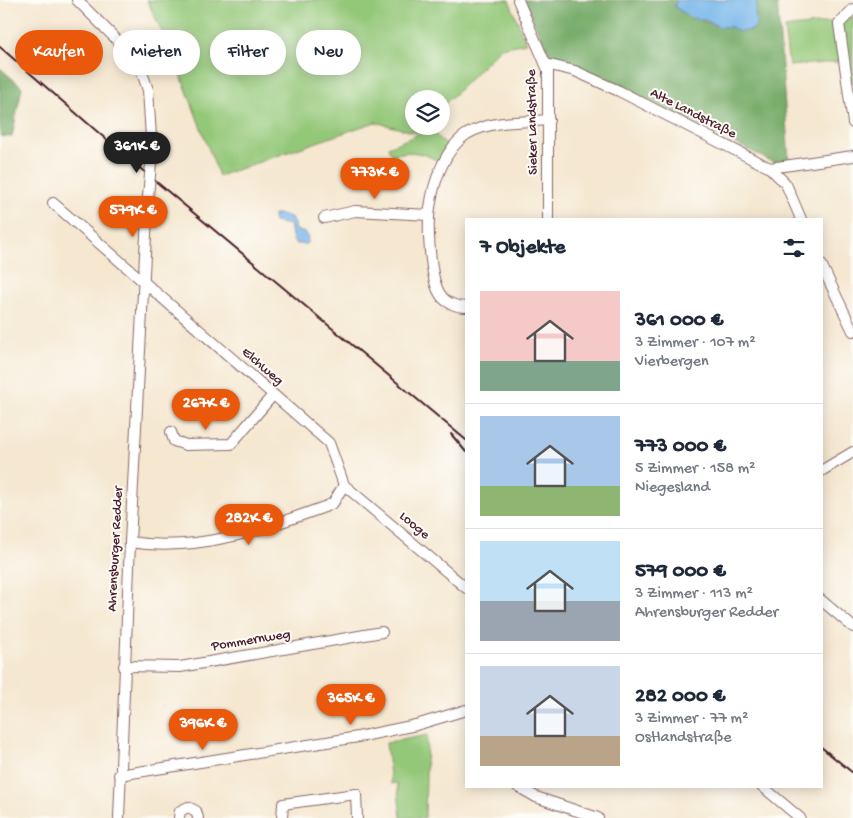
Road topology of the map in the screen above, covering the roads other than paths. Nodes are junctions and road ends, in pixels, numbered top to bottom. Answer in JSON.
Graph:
{"nodes":[{"id":1,"x":77,"y":0,"type":"edge"},
{"id":2,"x":518,"y":0,"type":"edge"},
{"id":3,"x":853,"y":9,"type":"edge"},
{"id":4,"x":546,"y":64,"type":"junction"},
{"id":5,"x":549,"y":120,"type":"junction"},
{"id":6,"x":853,"y":123,"type":"edge"},
{"id":7,"x":853,"y":156,"type":"edge"},
{"id":8,"x":770,"y":168,"type":"junction"},
{"id":9,"x":53,"y":203,"type":"dead end"},
{"id":10,"x":429,"y":215,"type":"junction"},
{"id":11,"x":324,"y":218,"type":"dead end"},
{"id":12,"x":548,"y":218,"type":"edge"},
{"id":13,"x":801,"y":218,"type":"edge"},
{"id":14,"x":823,"y":268,"type":"edge"},
{"id":15,"x":142,"y":281,"type":"junction"},
{"id":16,"x":465,"y":307,"type":"edge"},
{"id":17,"x":853,"y":332,"type":"edge"},
{"id":18,"x":273,"y":395,"type":"junction"},
{"id":19,"x":171,"y":432,"type":"dead end"},
{"id":20,"x":853,"y":452,"type":"edge"},
{"id":21,"x":823,"y":470,"type":"edge"},
{"id":22,"x":344,"y":486,"type":"junction"},
{"id":23,"x":130,"y":542,"type":"junction"},
{"id":24,"x":465,"y":587,"type":"edge"},
{"id":25,"x":823,"y":602,"type":"edge"},
{"id":26,"x":853,"y":627,"type":"edge"},
{"id":27,"x":382,"y":632,"type":"dead end"},
{"id":28,"x":124,"y":666,"type":"junction"},
{"id":29,"x":465,"y":714,"type":"edge"},
{"id":30,"x":119,"y":775,"type":"junction"},
{"id":31,"x":520,"y":788,"type":"edge"},
{"id":32,"x":764,"y":788,"type":"edge"},
{"id":33,"x":119,"y":818,"type":"edge"},
{"id":34,"x":179,"y":818,"type":"edge"},
{"id":35,"x":198,"y":818,"type":"edge"},
{"id":36,"x":282,"y":818,"type":"edge"},
{"id":37,"x":357,"y":818,"type":"edge"},
{"id":38,"x":598,"y":818,"type":"edge"},
{"id":39,"x":800,"y":818,"type":"edge"}],
"edges":[{"from":1,"to":15,"type":"street","name":"Ahrensburger Redder","bridge":true},
{"from":2,"to":4,"type":"street","name":"Sieker Landstraße"},
{"from":3,"to":6,"type":"street"},
{"from":4,"to":5,"type":"street","name":"Sieker Landstraße"},
{"from":4,"to":8,"type":"street","name":"Alte Landstraße"},
{"from":5,"to":10,"type":"street"},
{"from":5,"to":12,"type":"street","name":"Sieker Landstraße"},
{"from":7,"to":8,"type":"street"},
{"from":8,"to":13,"type":"street","name":"Alte Landstraße"},
{"from":9,"to":15,"type":"street"},
{"from":10,"to":11,"type":"street"},
{"from":10,"to":16,"type":"street"},
{"from":14,"to":17,"type":"street"},
{"from":15,"to":18,"type":"street","name":"Elchweg"},
{"from":15,"to":23,"type":"street","name":"Ahrensburger Redder"},
{"from":18,"to":19,"type":"street"},
{"from":18,"to":22,"type":"street","name":"Elchweg"},
{"from":20,"to":21,"type":"street"},
{"from":22,"to":23,"type":"street"},
{"from":22,"to":24,"type":"street","name":"Looge"},
{"from":23,"to":28,"type":"street","name":"Ahrensburger Redder"},
{"from":25,"to":26,"type":"street"},
{"from":27,"to":28,"type":"street","name":"Pommernweg"},
{"from":28,"to":30,"type":"street","name":"Ahrensburger Redder"},
{"from":29,"to":30,"type":"street"},
{"from":30,"to":33,"type":"street","name":"Ahrensburger Redder"},
{"from":31,"to":38,"type":"street"},
{"from":32,"to":39,"type":"street"},
{"from":34,"to":35,"type":"street"},
{"from":36,"to":37,"type":"street"}]}
